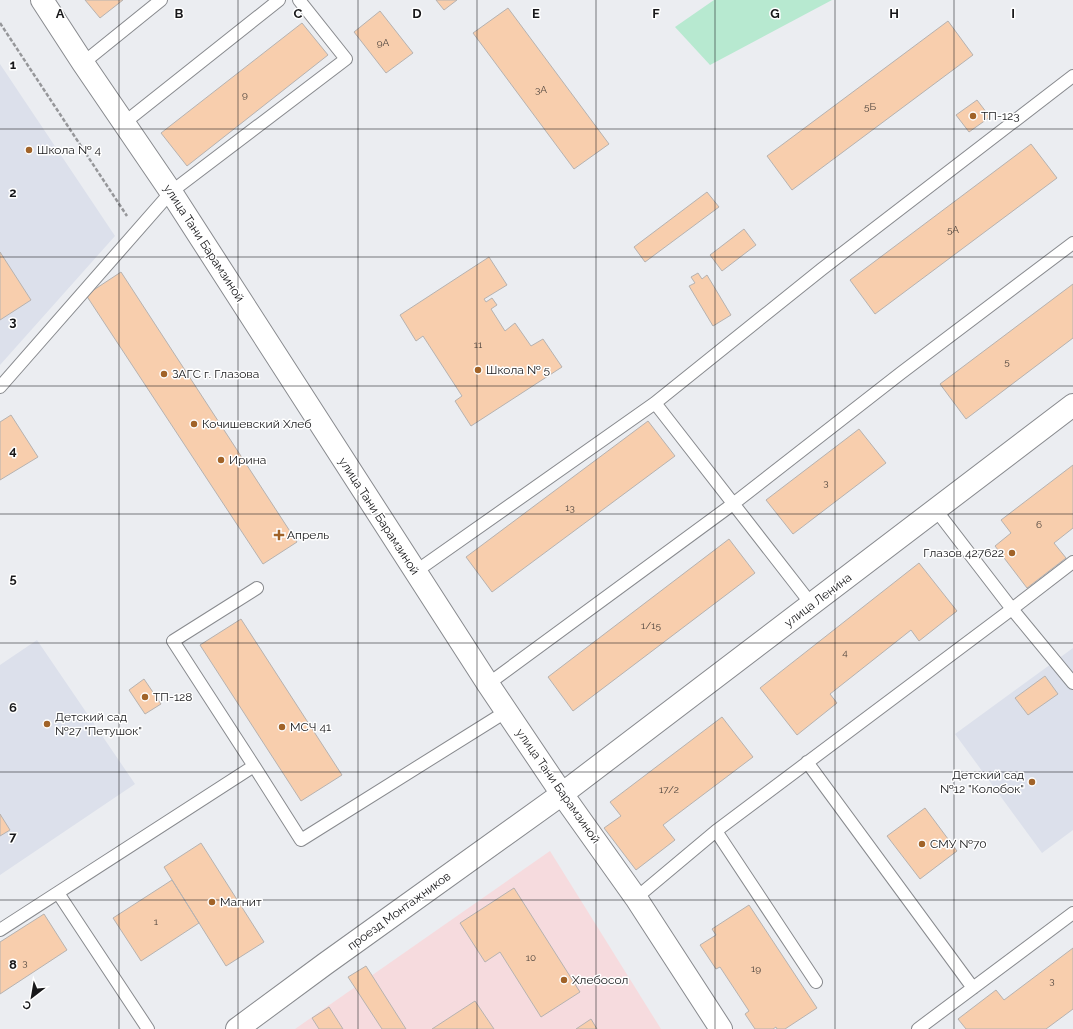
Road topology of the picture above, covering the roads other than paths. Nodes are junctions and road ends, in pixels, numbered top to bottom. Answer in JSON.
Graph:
{"nodes":[{"id":1,"x":42,"y":0,"type":"edge"},
{"id":2,"x":161,"y":0,"type":"edge"},
{"id":3,"x":279,"y":0,"type":"edge"},
{"id":4,"x":299,"y":0,"type":"edge"},
{"id":5,"x":83,"y":63,"type":"junction"},
{"id":6,"x":1073,"y":76,"type":"edge"},
{"id":7,"x":124,"y":123,"type":"junction"},
{"id":8,"x":171,"y":192,"type":"junction"},
{"id":9,"x":1073,"y":243,"type":"edge"},
{"id":10,"x":0,"y":386,"type":"edge"},
{"id":11,"x":654,"y":403,"type":"junction"},
{"id":12,"x":1073,"y":405,"type":"edge"},
{"id":13,"x":733,"y":504,"type":"junction"},
{"id":14,"x":936,"y":510,"type":"junction"},
{"id":15,"x":1073,"y":562,"type":"edge"},
{"id":16,"x":415,"y":572,"type":"junction"},
{"id":17,"x":257,"y":588,"type":"dead end"},
{"id":18,"x":812,"y":605,"type":"junction"},
{"id":19,"x":1012,"y":609,"type":"junction"},
{"id":20,"x":1073,"y":683,"type":"edge"},
{"id":21,"x":488,"y":684,"type":"junction"},
{"id":22,"x":507,"y":711,"type":"junction"},
{"id":23,"x":807,"y":762,"type":"junction"},
{"id":24,"x":254,"y":766,"type":"junction"},
{"id":25,"x":562,"y":794,"type":"junction"},
{"id":26,"x":716,"y":831,"type":"junction"},
{"id":27,"x":58,"y":893,"type":"junction"},
{"id":28,"x":636,"y":898,"type":"junction"},
{"id":29,"x":1073,"y":913,"type":"edge"},
{"id":30,"x":0,"y":930,"type":"edge"},
{"id":31,"x":816,"y":982,"type":"dead end"},
{"id":32,"x":973,"y":988,"type":"junction"},
{"id":33,"x":148,"y":1029,"type":"edge"},
{"id":34,"x":237,"y":1029,"type":"edge"},
{"id":35,"x":721,"y":1029,"type":"edge"},
{"id":36,"x":918,"y":1029,"type":"edge"}],
"edges":[{"from":1,"to":5,"type":"street","name":"улица Тани Барамзиной"},
{"from":2,"to":5,"type":"lane"},
{"from":3,"to":7,"type":"lane"},
{"from":4,"to":8,"type":"lane"},
{"from":5,"to":7,"type":"street","name":"улица Тани Барамзиной"},
{"from":6,"to":11,"type":"lane"},
{"from":7,"to":8,"type":"street","name":"улица Тани Барамзиной"},
{"from":8,"to":10,"type":"lane"},
{"from":8,"to":16,"type":"street","name":"улица Тани Барамзиной"},
{"from":9,"to":13,"type":"lane"},
{"from":11,"to":13,"type":"lane"},
{"from":11,"to":16,"type":"lane"},
{"from":12,"to":14,"type":"street","name":"улица Ленина"},
{"from":13,"to":18,"type":"lane"},
{"from":13,"to":21,"type":"lane"},
{"from":14,"to":18,"type":"street","name":"улица Ленина"},
{"from":14,"to":19,"type":"lane"},
{"from":15,"to":19,"type":"lane"},
{"from":16,"to":21,"type":"street","name":"улица Тани Барамзиной"},
{"from":17,"to":24,"type":"lane"},
{"from":18,"to":25,"type":"street","name":"улица Ленина"},
{"from":19,"to":20,"type":"lane"},
{"from":19,"to":23,"type":"lane"},
{"from":21,"to":22,"type":"street","name":"улица Тани Барамзиной"},
{"from":22,"to":24,"type":"lane"},
{"from":22,"to":25,"type":"street","name":"улица Тани Барамзиной"},
{"from":23,"to":26,"type":"lane"},
{"from":23,"to":32,"type":"lane"},
{"from":24,"to":27,"type":"lane"},
{"from":25,"to":28,"type":"street","name":"улица Тани Барамзиной"},
{"from":25,"to":34,"type":"street","name":"проезд Монтажников"},
{"from":26,"to":28,"type":"lane"},
{"from":26,"to":31,"type":"lane"},
{"from":27,"to":30,"type":"lane"},
{"from":27,"to":33,"type":"lane"},
{"from":28,"to":35,"type":"street","name":"улица Тани Барамзиной"},
{"from":29,"to":32,"type":"lane"},
{"from":32,"to":36,"type":"lane"}]}
